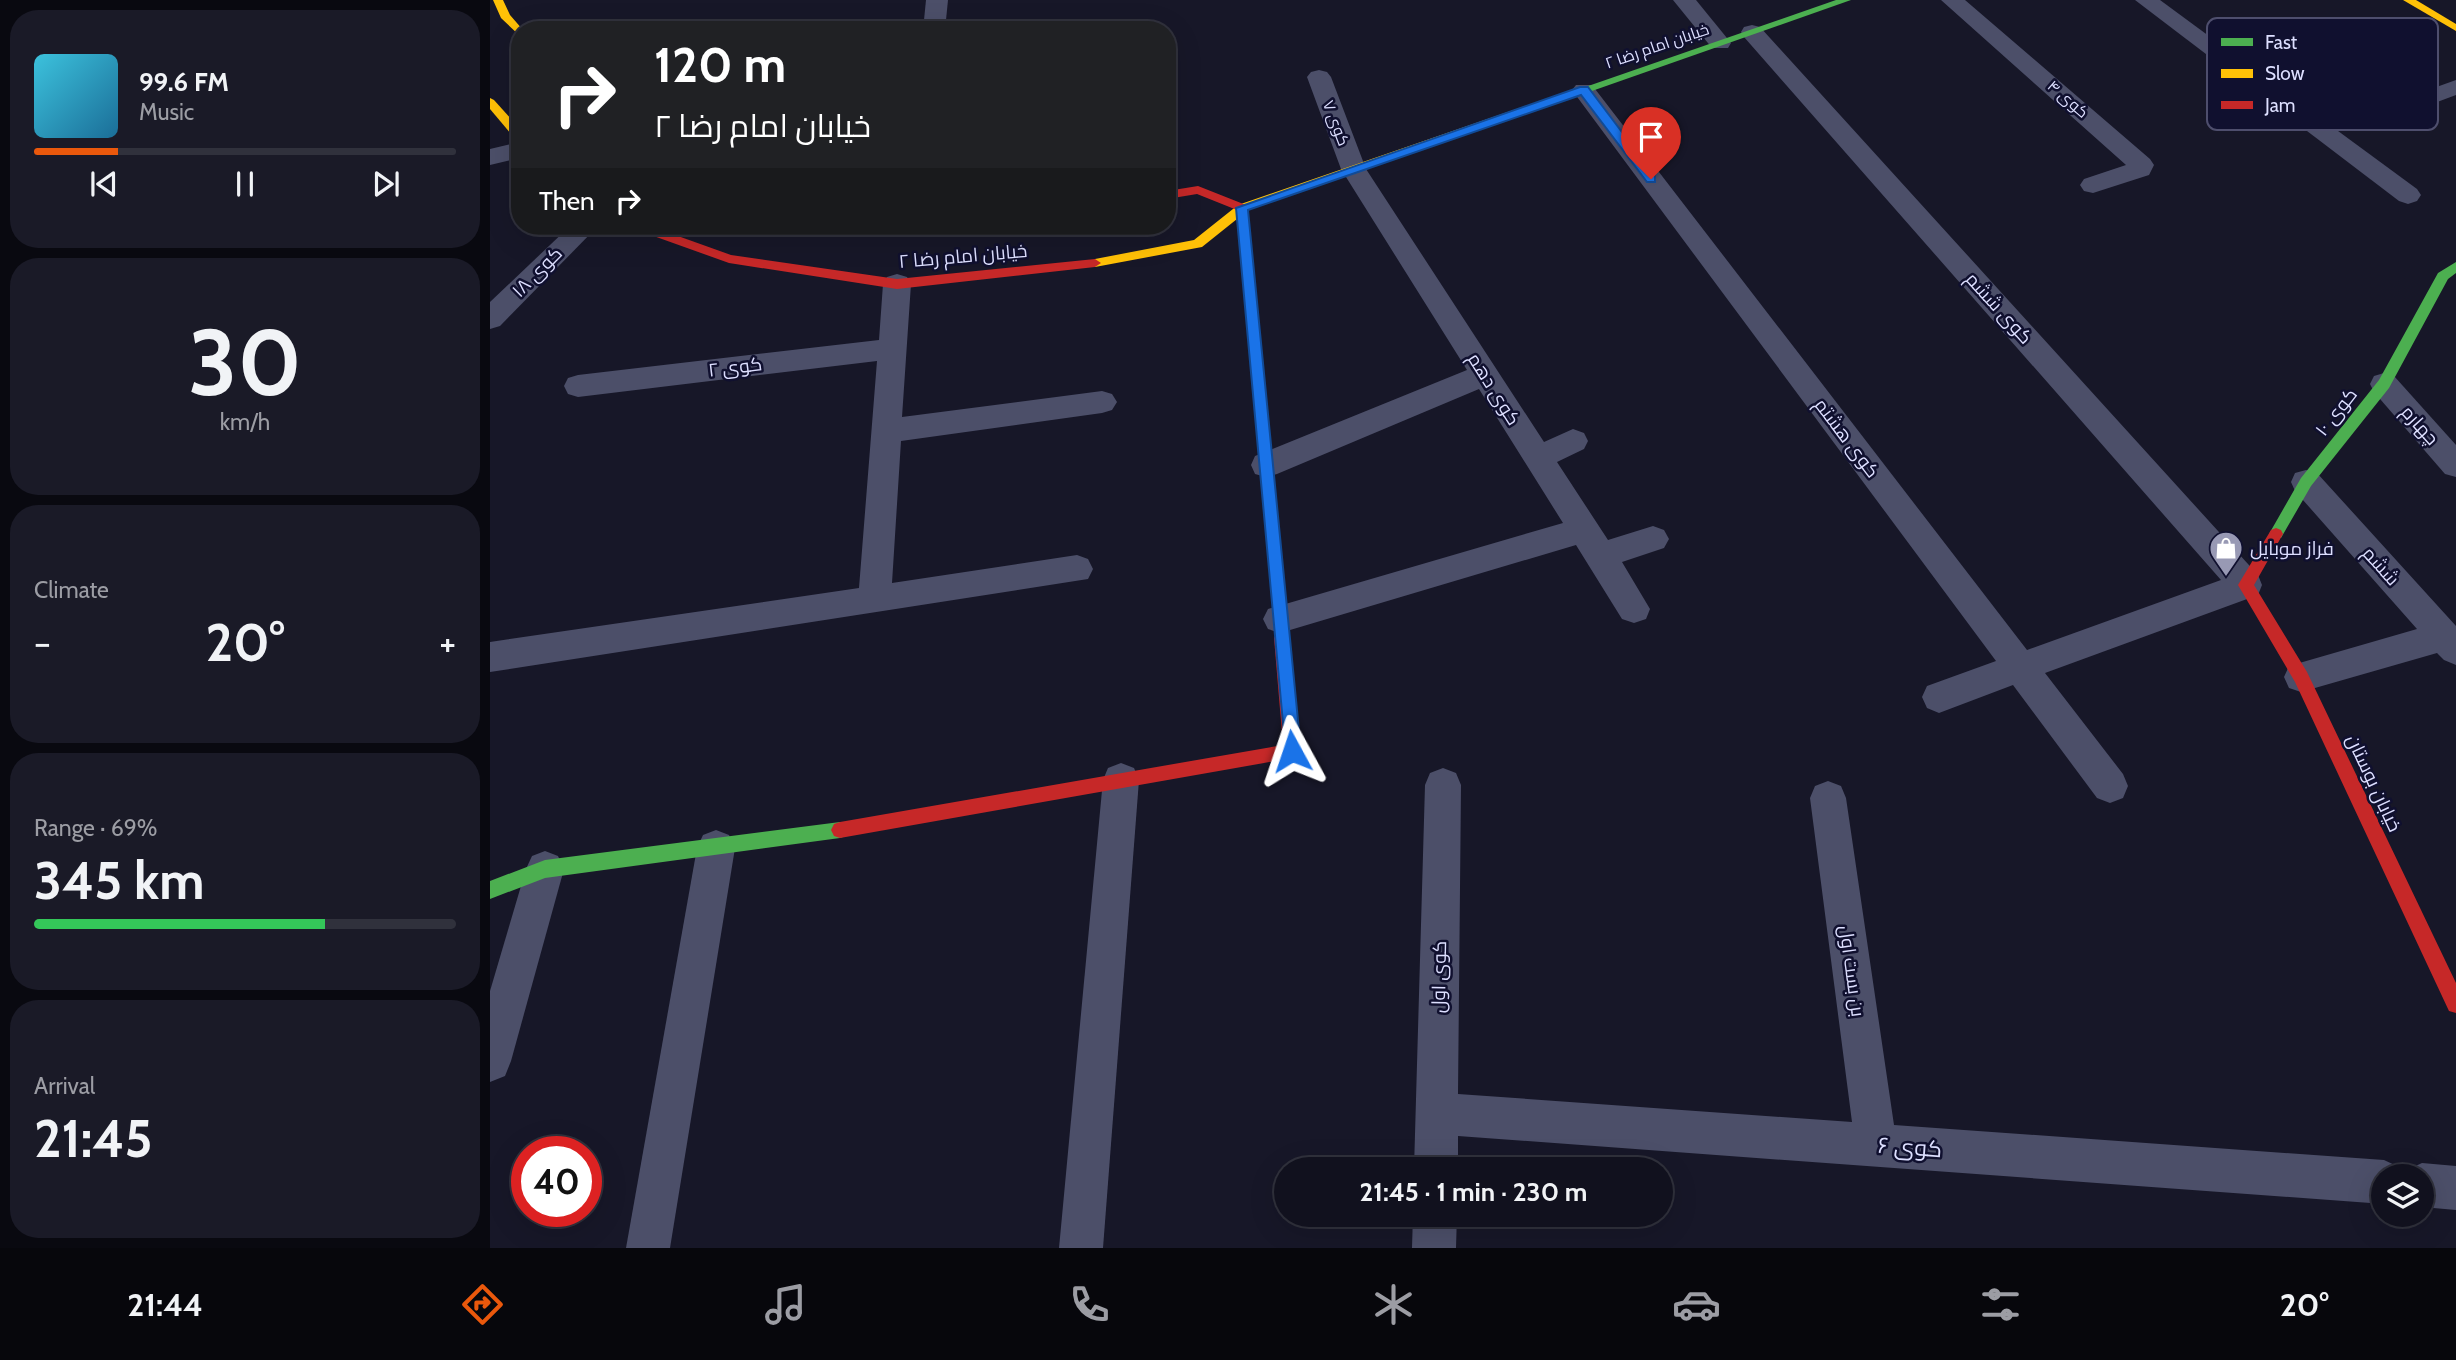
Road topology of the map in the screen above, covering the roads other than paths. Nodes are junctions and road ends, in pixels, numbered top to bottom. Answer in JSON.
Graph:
{"nodes":[{"id":1,"x":498,"y":0,"type":"edge"},
{"id":2,"x":937,"y":0,"type":"edge"},
{"id":3,"x":1684,"y":0,"type":"edge"},
{"id":4,"x":1846,"y":0,"type":"edge"},
{"id":5,"x":1952,"y":0,"type":"edge"},
{"id":6,"x":2146,"y":0,"type":"edge"},
{"id":7,"x":2408,"y":0,"type":"edge"},
{"id":8,"x":935,"y":21,"type":"edge"},
{"id":9,"x":511,"y":23,"type":"edge"},
{"id":10,"x":2456,"y":28,"type":"edge"},
{"id":11,"x":1752,"y":32,"type":"junction"},
{"id":12,"x":1720,"y":43,"type":"junction"},
{"id":13,"x":2207,"y":45,"type":"edge"},
{"id":14,"x":1319,"y":77,"type":"dead end"},
{"id":15,"x":2456,"y":87,"type":"edge"},
{"id":16,"x":1584,"y":90,"type":"junction"},
{"id":17,"x":2438,"y":94,"type":"edge"},
{"id":18,"x":490,"y":102,"type":"edge"},
{"id":19,"x":511,"y":126,"type":"edge"},
{"id":20,"x":2321,"y":130,"type":"edge"},
{"id":21,"x":511,"y":152,"type":"edge"},
{"id":22,"x":490,"y":157,"type":"edge"},
{"id":23,"x":1354,"y":169,"type":"junction"},
{"id":24,"x":2093,"y":186,"type":"dead end"},
{"id":25,"x":1176,"y":194,"type":"edge"},
{"id":26,"x":2408,"y":195,"type":"dead end"},
{"id":27,"x":1242,"y":208,"type":"junction"},
{"id":28,"x":575,"y":235,"type":"edge"},
{"id":29,"x":663,"y":235,"type":"edge"},
{"id":30,"x":2452,"y":276,"type":"edge"},
{"id":31,"x":897,"y":284,"type":"junction"},
{"id":32,"x":490,"y":319,"type":"edge"},
{"id":33,"x":892,"y":349,"type":"junction"},
{"id":34,"x":1485,"y":375,"type":"junction"},
{"id":35,"x":2384,"y":384,"type":"junction"},
{"id":36,"x":578,"y":386,"type":"dead end"},
{"id":37,"x":1102,"y":402,"type":"dead end"},
{"id":38,"x":887,"y":431,"type":"junction"},
{"id":39,"x":1573,"y":441,"type":"dead end"},
{"id":40,"x":1538,"y":458,"type":"junction"},
{"id":41,"x":1266,"y":465,"type":"junction"},
{"id":42,"x":2456,"y":465,"type":"edge"},
{"id":43,"x":2306,"y":482,"type":"junction"},
{"id":44,"x":1653,"y":539,"type":"dead end"},
{"id":45,"x":1592,"y":543,"type":"junction"},
{"id":46,"x":1077,"y":569,"type":"dead end"},
{"id":47,"x":2246,"y":584,"type":"junction"},
{"id":48,"x":875,"y":598,"type":"junction"},
{"id":49,"x":1634,"y":609,"type":"dead end"},
{"id":50,"x":1280,"y":619,"type":"junction"},
{"id":51,"x":2450,"y":643,"type":"edge"},
{"id":52,"x":490,"y":657,"type":"edge"},
{"id":53,"x":2021,"y":668,"type":"junction"},
{"id":54,"x":2301,"y":677,"type":"junction"},
{"id":55,"x":1939,"y":697,"type":"dead end"},
{"id":56,"x":1121,"y":779,"type":"junction"},
{"id":57,"x":1443,"y":785,"type":"dead end"},
{"id":58,"x":2110,"y":786,"type":"dead end"},
{"id":59,"x":1828,"y":798,"type":"dead end"},
{"id":60,"x":716,"y":848,"type":"junction"},
{"id":61,"x":545,"y":869,"type":"junction"},
{"id":62,"x":490,"y":890,"type":"edge"},
{"id":63,"x":2456,"y":1004,"type":"edge"},
{"id":64,"x":490,"y":1060,"type":"edge"},
{"id":65,"x":1437,"y":1113,"type":"junction"},
{"id":66,"x":1876,"y":1145,"type":"junction"},
{"id":67,"x":1436,"y":1157,"type":"edge"},
{"id":68,"x":2371,"y":1181,"type":"edge"},
{"id":69,"x":2434,"y":1186,"type":"edge"},
{"id":70,"x":2456,"y":1188,"type":"edge"},
{"id":71,"x":1435,"y":1227,"type":"edge"},
{"id":72,"x":648,"y":1248,"type":"edge"},
{"id":73,"x":1080,"y":1248,"type":"edge"},
{"id":74,"x":1434,"y":1248,"type":"edge"}],
"edges":[{"from":1,"to":9,"type":"street"},
{"from":2,"to":8,"type":"street"},
{"from":3,"to":12,"type":"street"},
{"from":4,"to":11,"type":"street","name":"خیابان امام رضا ۲"},
{"from":5,"to":24,"type":"street","name":"کوی ۴"},
{"from":6,"to":13,"type":"street"},
{"from":7,"to":10,"type":"street"},
{"from":11,"to":12,"type":"street","name":"خیابان امام رضا ۲"},
{"from":11,"to":47,"type":"street","name":"کوی ششم"},
{"from":12,"to":16,"type":"street","name":"خیابان امام رضا ۲"},
{"from":14,"to":23,"type":"street","name":"کوی ۷"},
{"from":15,"to":17,"type":"street"},
{"from":16,"to":23,"type":"street","name":"خیابان امام رضا ۲"},
{"from":16,"to":53,"type":"street","name":"کوی هشتم"},
{"from":18,"to":19,"type":"street"},
{"from":20,"to":26,"type":"street"},
{"from":21,"to":22,"type":"street"},
{"from":23,"to":27,"type":"street","name":"خیابان امام رضا ۲"},
{"from":23,"to":34,"type":"street","name":"کوی دهم"},
{"from":25,"to":27,"type":"street"},
{"from":27,"to":31,"type":"street","name":"خیابان امام رضا ۲"},
{"from":27,"to":41,"type":"street"},
{"from":28,"to":32,"type":"street","name":"کوی ۱۸"},
{"from":29,"to":31,"type":"street","name":"خیابان امام رضا ۲"},
{"from":30,"to":35,"type":"street","name":"کوی ۱۰"},
{"from":31,"to":33,"type":"street"},
{"from":33,"to":36,"type":"street","name":"کوی ۲"},
{"from":33,"to":38,"type":"street"},
{"from":34,"to":40,"type":"street","name":"کوی دهم"},
{"from":34,"to":41,"type":"street"},
{"from":35,"to":42,"type":"street","name":"چهارم"},
{"from":35,"to":43,"type":"street","name":"کوی ۱۰"},
{"from":37,"to":38,"type":"street"},
{"from":38,"to":48,"type":"street"},
{"from":39,"to":40,"type":"street"},
{"from":40,"to":45,"type":"street","name":"کوی دهم"},
{"from":41,"to":50,"type":"street"},
{"from":43,"to":47,"type":"street","name":"کوی ۱۰"},
{"from":43,"to":51,"type":"street","name":"ششم"},
{"from":44,"to":45,"type":"street"},
{"from":45,"to":49,"type":"street","name":"کوی دهم"},
{"from":45,"to":50,"type":"street"},
{"from":46,"to":48,"type":"street"},
{"from":47,"to":53,"type":"street"},
{"from":47,"to":54,"type":"street","name":"خیابان بوستان"},
{"from":48,"to":52,"type":"street"},
{"from":50,"to":56,"type":"street"},
{"from":51,"to":54,"type":"street"},
{"from":53,"to":55,"type":"street"},
{"from":53,"to":58,"type":"street","name":"کوی هشتم"},
{"from":54,"to":63,"type":"street","name":"خیابان بوستان"},
{"from":56,"to":60,"type":"street"},
{"from":56,"to":73,"type":"street"},
{"from":57,"to":65,"type":"street","name":"کوی اول"},
{"from":59,"to":66,"type":"street","name":"بن بست اول"},
{"from":60,"to":61,"type":"street"},
{"from":60,"to":72,"type":"street"},
{"from":61,"to":62,"type":"street"},
{"from":61,"to":64,"type":"street"},
{"from":65,"to":66,"type":"street","name":"کوی ۶"},
{"from":65,"to":67,"type":"street","name":"کوی اول"},
{"from":66,"to":68,"type":"street","name":"کوی ۶"},
{"from":69,"to":70,"type":"street"},
{"from":71,"to":74,"type":"street"}]}
